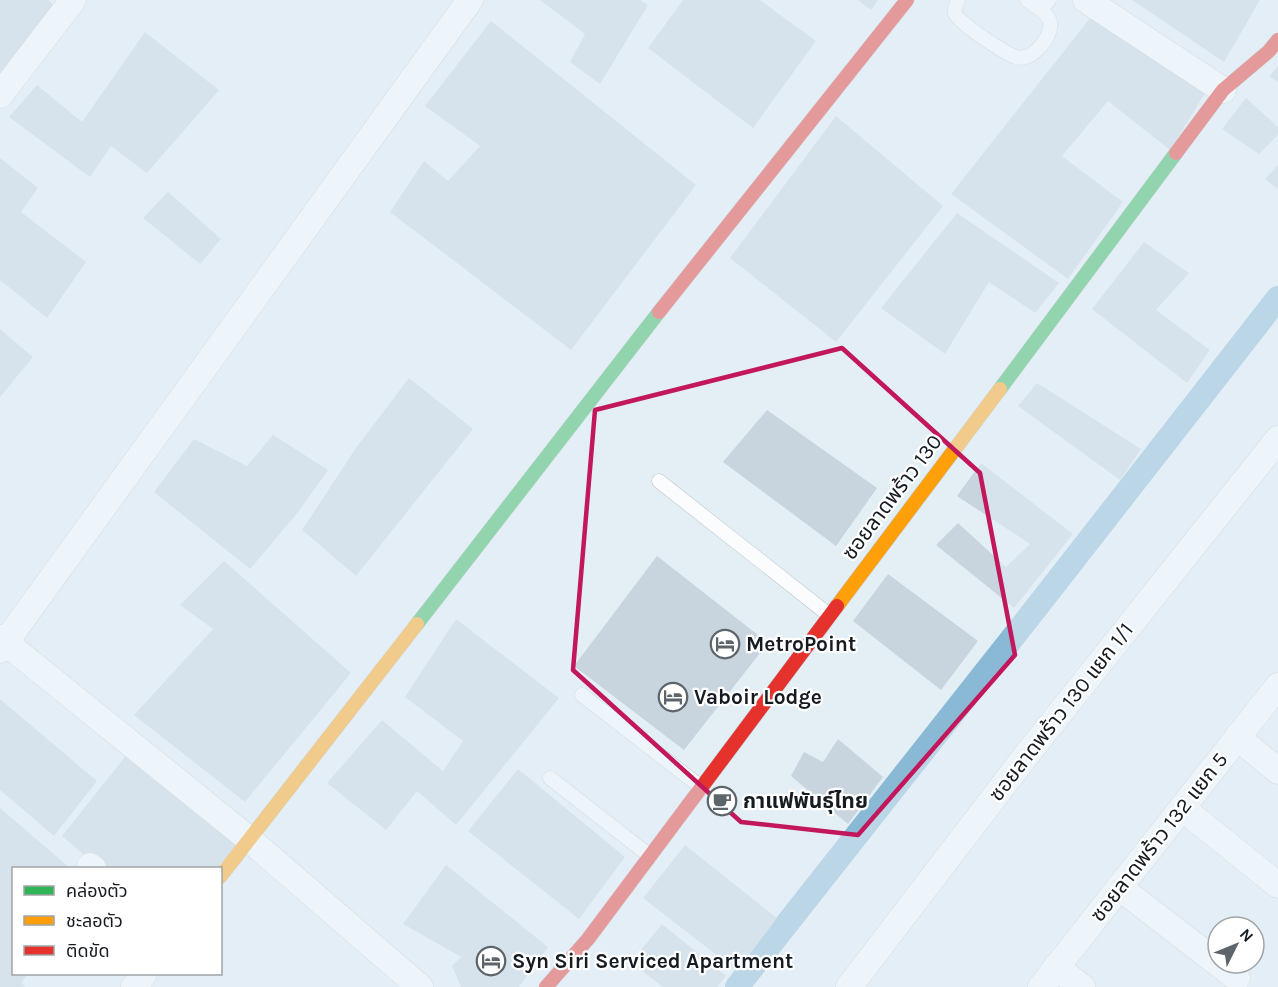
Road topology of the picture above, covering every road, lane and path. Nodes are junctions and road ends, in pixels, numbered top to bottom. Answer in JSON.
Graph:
{"nodes":[{"id":1,"x":73,"y":0,"type":"edge"},
{"id":2,"x":470,"y":0,"type":"edge"},
{"id":3,"x":907,"y":0,"type":"edge"},
{"id":4,"x":958,"y":0,"type":"edge"},
{"id":5,"x":1027,"y":0,"type":"edge"},
{"id":6,"x":1086,"y":0,"type":"edge"},
{"id":7,"x":1045,"y":5,"type":"edge"},
{"id":8,"x":1278,"y":40,"type":"edge"},
{"id":9,"x":1223,"y":90,"type":"junction"},
{"id":10,"x":0,"y":95,"type":"edge"},
{"id":11,"x":1278,"y":439,"type":"edge"},
{"id":12,"x":659,"y":481,"type":"dead end"},
{"id":13,"x":830,"y":616,"type":"junction"},
{"id":14,"x":2,"y":644,"type":"edge"},
{"id":15,"x":1278,"y":686,"type":"edge"},
{"id":16,"x":582,"y":695,"type":"dead end"},
{"id":17,"x":1237,"y":737,"type":"junction"},
{"id":18,"x":1278,"y":771,"type":"edge"},
{"id":19,"x":550,"y":778,"type":"dead end"},
{"id":20,"x":701,"y":787,"type":"junction"},
{"id":21,"x":1182,"y":808,"type":"junction"},
{"id":22,"x":250,"y":840,"type":"junction"},
{"id":23,"x":650,"y":856,"type":"junction"},
{"id":24,"x":222,"y":875,"type":"edge"},
{"id":25,"x":1278,"y":885,"type":"edge"},
{"id":26,"x":1119,"y":887,"type":"junction"},
{"id":27,"x":143,"y":975,"type":"edge"},
{"id":28,"x":1048,"y":977,"type":"edge"},
{"id":29,"x":1237,"y":978,"type":"dead end"},
{"id":30,"x":134,"y":987,"type":"edge"},
{"id":31,"x":420,"y":987,"type":"edge"},
{"id":32,"x":546,"y":987,"type":"edge"},
{"id":33,"x":849,"y":987,"type":"edge"},
{"id":34,"x":1082,"y":987,"type":"edge"}],
"edges":[{"from":1,"to":10,"type":"street"},
{"from":2,"to":14,"type":"street"},
{"from":3,"to":22,"type":"street"},
{"from":4,"to":7,"type":"lane"},
{"from":5,"to":7,"type":"lane"},
{"from":6,"to":9,"type":"street"},
{"from":8,"to":9,"type":"street","name":"ซอยลาดพร้าว 130"},
{"from":9,"to":13,"type":"street","name":"ซอยลาดพร้าว 130"},
{"from":11,"to":33,"type":"street","name":"ซอยลาดพร้าว 130 แยก 1/1"},
{"from":12,"to":13,"type":"lane"},
{"from":13,"to":20,"type":"street","name":"ซอยลาดพร้าว 130"},
{"from":14,"to":22,"type":"street"},
{"from":15,"to":17,"type":"street","name":"ซอยลาดพร้าว 132 แยก 5"},
{"from":16,"to":20,"type":"lane"},
{"from":17,"to":18,"type":"street"},
{"from":17,"to":21,"type":"street","name":"ซอยลาดพร้าว 132 แยก 5"},
{"from":19,"to":23,"type":"lane"},
{"from":20,"to":23,"type":"street","name":"ซอยลาดพร้าว 130"},
{"from":21,"to":25,"type":"street"},
{"from":21,"to":26,"type":"street","name":"ซอยลาดพร้าว 132 แยก 5"},
{"from":22,"to":24,"type":"street"},
{"from":22,"to":31,"type":"street"},
{"from":23,"to":32,"type":"street","name":"ซอยลาดพร้าว 130"},
{"from":26,"to":28,"type":"street","name":"ซอยลาดพร้าว 132 แยก 5"},
{"from":26,"to":29,"type":"street"},
{"from":27,"to":30,"type":"street"},
{"from":28,"to":34,"type":"street"}]}
